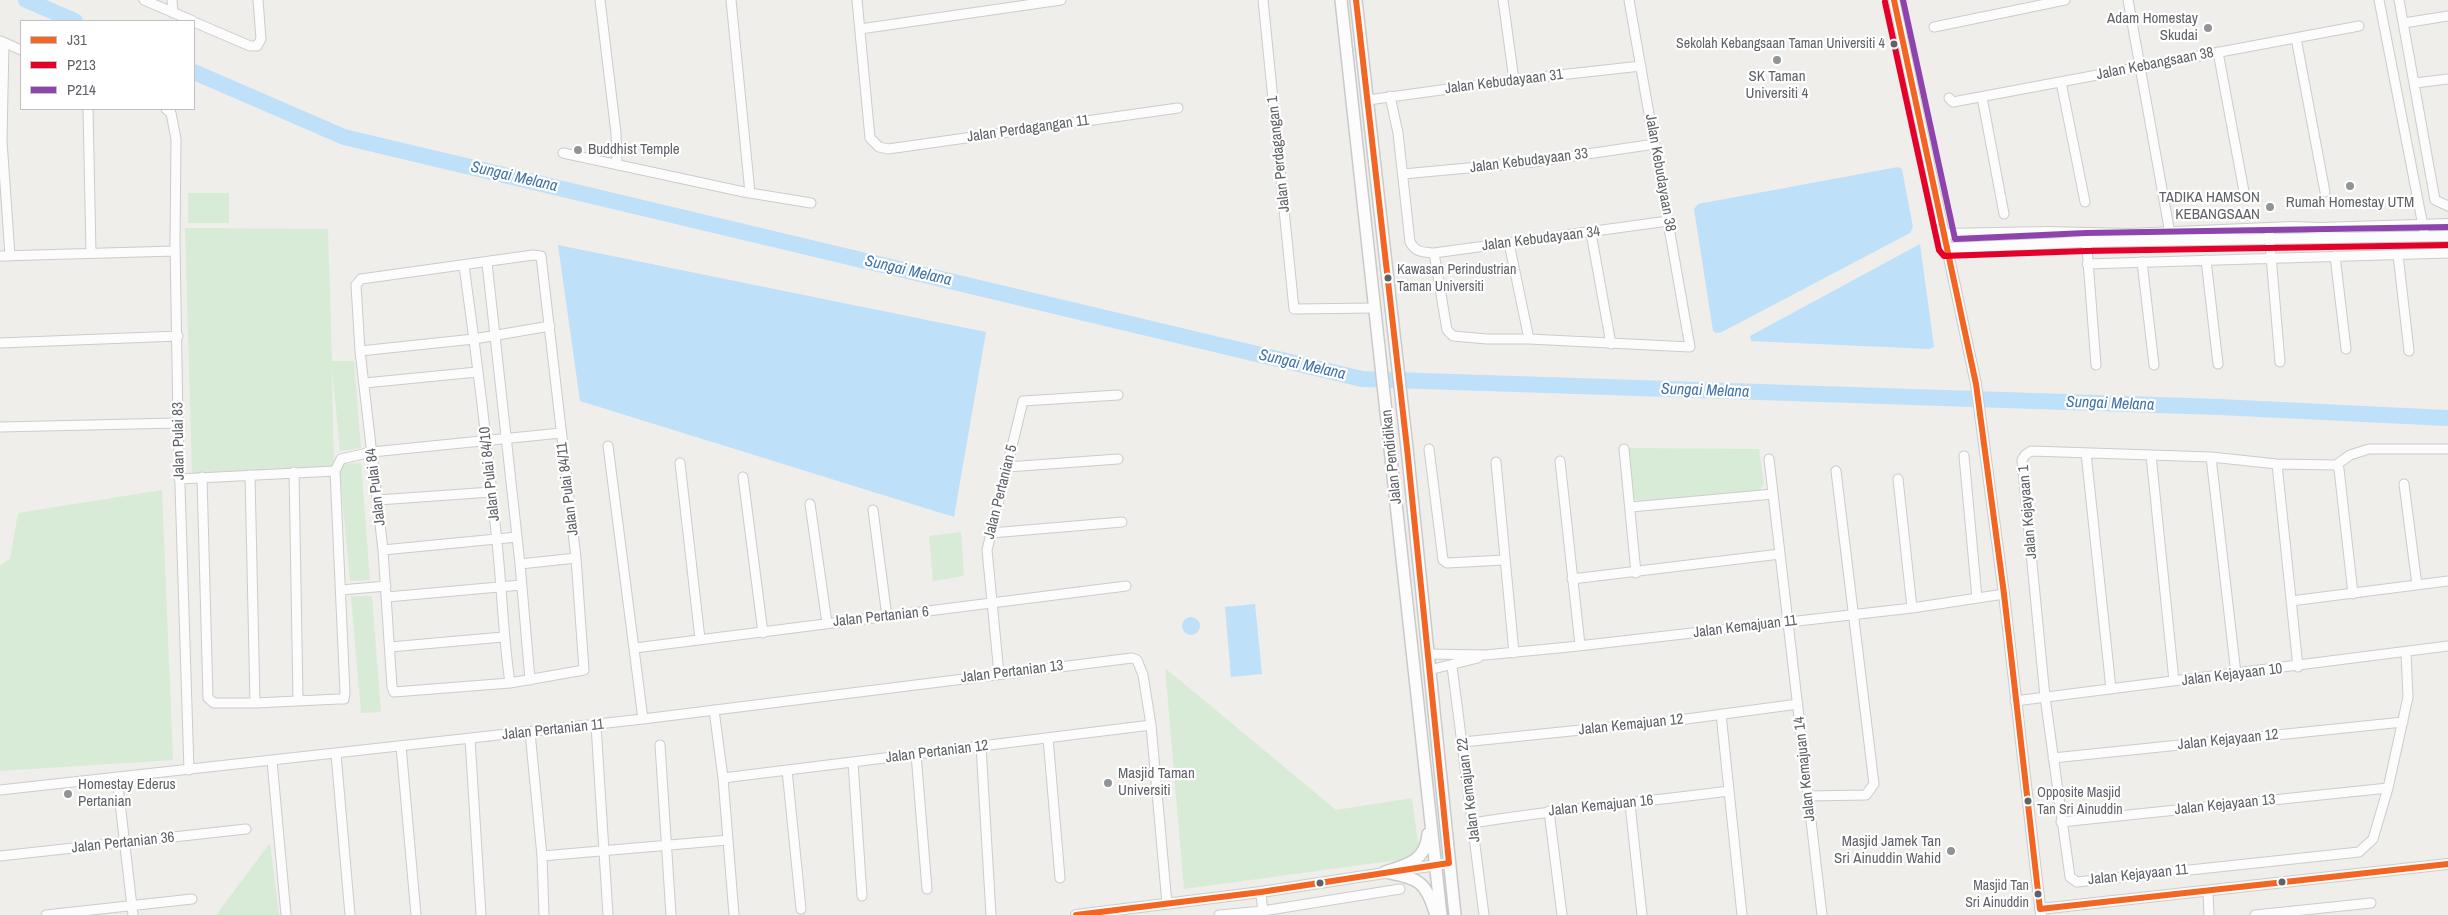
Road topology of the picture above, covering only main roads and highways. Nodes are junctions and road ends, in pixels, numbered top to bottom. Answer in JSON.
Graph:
{"nodes":[{"id":1,"x":1341,"y":0,"type":"edge"},
{"id":2,"x":1356,"y":0,"type":"edge"},
{"id":3,"x":1428,"y":795,"type":"junction"},
{"id":4,"x":1436,"y":915,"type":"edge"},
{"id":5,"x":1441,"y":915,"type":"edge"},
{"id":6,"x":1455,"y":915,"type":"edge"}],
"edges":[{"from":1,"to":3,"type":"main road","name":"Jalan Pendidikan"},
{"from":2,"to":6,"type":"main road","name":"Jalan Pendidikan"},
{"from":3,"to":4,"type":"main road"},
{"from":3,"to":5,"type":"main road","name":"Jalan Pendidikan"}]}
